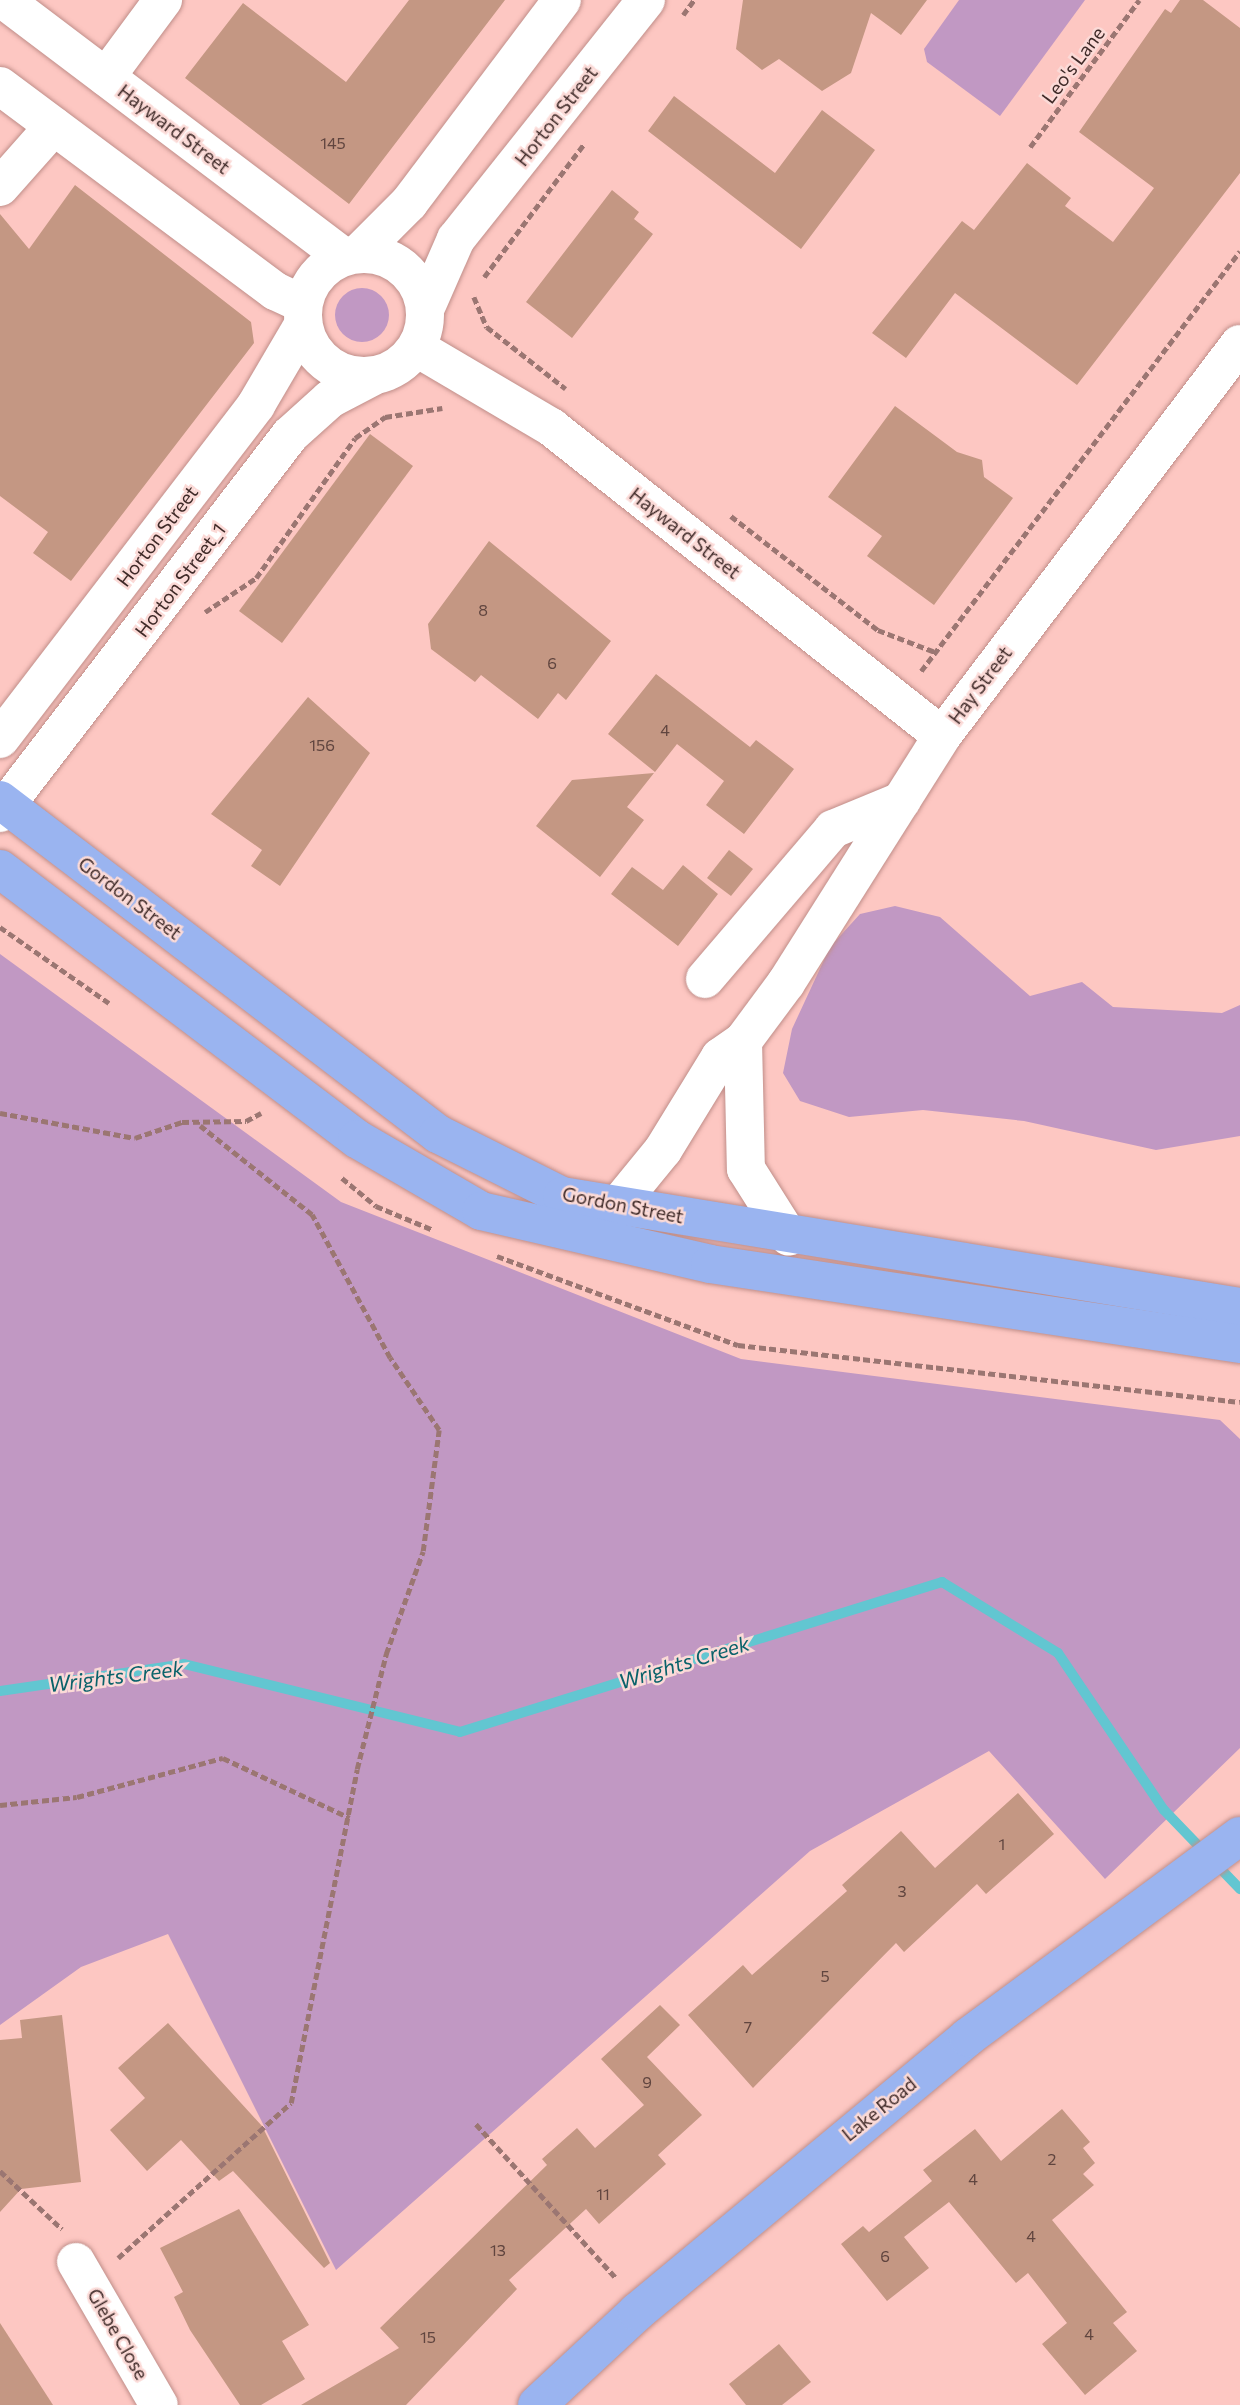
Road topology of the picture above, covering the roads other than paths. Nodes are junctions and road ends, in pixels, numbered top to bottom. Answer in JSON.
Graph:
{"nodes":[{"id":1,"x":4,"y":0,"type":"edge"},
{"id":2,"x":163,"y":0,"type":"edge"},
{"id":3,"x":562,"y":0,"type":"edge"},
{"id":4,"x":646,"y":0,"type":"edge"},
{"id":5,"x":106,"y":77,"type":"junction"},
{"id":6,"x":0,"y":86,"type":"edge"},
{"id":7,"x":54,"y":127,"type":"junction"},
{"id":8,"x":0,"y":187,"type":"edge"},
{"id":9,"x":351,"y":255,"type":"junction"},
{"id":10,"x":427,"y":305,"type":"junction"},
{"id":11,"x":303,"y":314,"type":"junction"},
{"id":12,"x":1240,"y":344,"type":"edge"},
{"id":13,"x":417,"y":348,"type":"junction"},
{"id":14,"x":372,"y":377,"type":"junction"},
{"id":15,"x":942,"y":736,"type":"junction"},
{"id":16,"x":0,"y":739,"type":"edge"},
{"id":17,"x":901,"y":801,"type":"junction"},
{"id":18,"x":2,"y":806,"type":"edge"},
{"id":19,"x":0,"y":869,"type":"edge"},
{"id":20,"x":705,"y":979,"type":"dead end"},
{"id":21,"x":743,"y":1041,"type":"junction"},
{"id":22,"x":618,"y":1205,"type":"junction"},
{"id":23,"x":789,"y":1237,"type":"junction"},
{"id":24,"x":1240,"y":1307,"type":"edge"},
{"id":25,"x":1240,"y":1344,"type":"edge"},
{"id":26,"x":1240,"y":1836,"type":"edge"},
{"id":27,"x":76,"y":2262,"type":"dead end"},
{"id":28,"x":159,"y":2405,"type":"edge"},
{"id":29,"x":537,"y":2405,"type":"edge"}],
"edges":[{"from":1,"to":5,"type":"street","name":"Hayward Street"},
{"from":2,"to":5,"type":"street"},
{"from":3,"to":9,"type":"street"},
{"from":4,"to":10,"type":"street","name":"Horton Street"},
{"from":5,"to":9,"type":"street","name":"Hayward Street"},
{"from":6,"to":7,"type":"street"},
{"from":7,"to":8,"type":"street"},
{"from":7,"to":11,"type":"street"},
{"from":9,"to":10,"type":"street"},
{"from":9,"to":11,"type":"street"},
{"from":10,"to":13,"type":"street"},
{"from":11,"to":14,"type":"street"},
{"from":11,"to":16,"type":"street","name":"Horton Street"},
{"from":12,"to":15,"type":"street","name":"Hay Street"},
{"from":13,"to":14,"type":"street"},
{"from":13,"to":15,"type":"street","name":"Hayward Street"},
{"from":14,"to":18,"type":"street","name":"Horton Street_1"},
{"from":15,"to":17,"type":"street","name":"Hay Street"},
{"from":17,"to":20,"type":"street"},
{"from":17,"to":21,"type":"street","name":"Hay Street"},
{"from":18,"to":22,"type":"main road","name":"Gordon Street"},
{"from":19,"to":25,"type":"main road","name":"Gordon Street"},
{"from":21,"to":22,"type":"street","name":"Hay Street"},
{"from":21,"to":23,"type":"street"},
{"from":22,"to":23,"type":"main road","name":"Gordon Street"},
{"from":23,"to":24,"type":"main road","name":"Gordon Street"},
{"from":26,"to":29,"type":"main road","name":"Lake Road"},
{"from":27,"to":28,"type":"street","name":"Glebe Close"}]}
